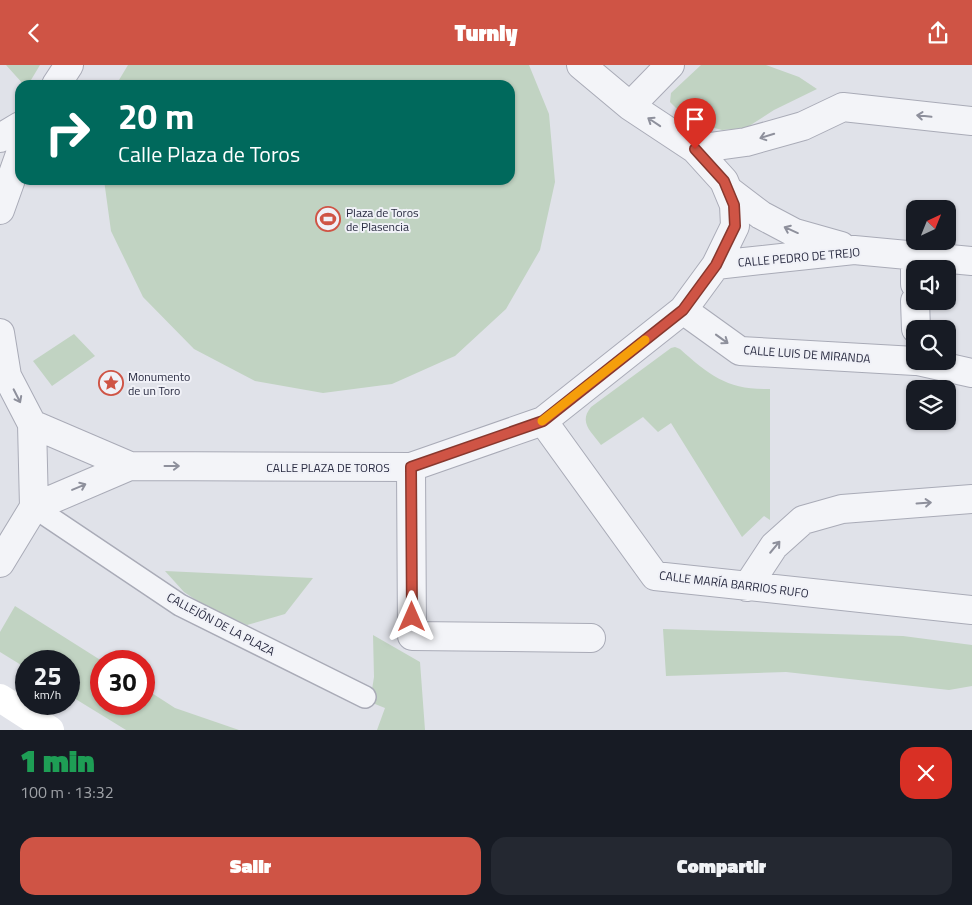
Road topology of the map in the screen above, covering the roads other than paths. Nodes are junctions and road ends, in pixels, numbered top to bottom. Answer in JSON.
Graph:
{"nodes":[{"id":1,"x":69,"y":65,"type":"edge"},
{"id":2,"x":581,"y":65,"type":"edge"},
{"id":3,"x":670,"y":65,"type":"edge"},
{"id":4,"x":59,"y":80,"type":"edge"},
{"id":5,"x":630,"y":106,"type":"junction"},
{"id":6,"x":972,"y":121,"type":"edge"},
{"id":7,"x":15,"y":129,"type":"edge"},
{"id":8,"x":0,"y":138,"type":"edge"},
{"id":9,"x":695,"y":149,"type":"junction"},
{"id":10,"x":15,"y":169,"type":"edge"},
{"id":11,"x":728,"y":191,"type":"junction"},
{"id":12,"x":0,"y":210,"type":"edge"},
{"id":13,"x":854,"y":250,"type":"junction"},
{"id":14,"x":915,"y":255,"type":"junction"},
{"id":15,"x":915,"y":260,"type":"edge"},
{"id":16,"x":972,"y":261,"type":"edge"},
{"id":17,"x":716,"y":265,"type":"junction"},
{"id":18,"x":683,"y":310,"type":"junction"},
{"id":19,"x":0,"y":333,"type":"edge"},
{"id":20,"x":906,"y":360,"type":"edge"},
{"id":21,"x":956,"y":370,"type":"edge"},
{"id":22,"x":972,"y":373,"type":"edge"},
{"id":23,"x":543,"y":421,"type":"junction"},
{"id":24,"x":32,"y":424,"type":"junction"},
{"id":25,"x":130,"y":466,"type":"junction"},
{"id":26,"x":411,"y":467,"type":"junction"},
{"id":27,"x":972,"y":499,"type":"edge"},
{"id":28,"x":34,"y":507,"type":"junction"},
{"id":29,"x":0,"y":563,"type":"edge"},
{"id":30,"x":747,"y":587,"type":"junction"},
{"id":31,"x":972,"y":610,"type":"edge"},
{"id":32,"x":591,"y":637,"type":"dead end"},
{"id":33,"x":365,"y":697,"type":"dead end"},
{"id":34,"x":0,"y":698,"type":"edge"},
{"id":35,"x":0,"y":720,"type":"edge"},
{"id":36,"x":16,"y":730,"type":"edge"},
{"id":37,"x":50,"y":730,"type":"edge"}],
"edges":[{"from":1,"to":4,"type":"street"},
{"from":2,"to":5,"type":"street","name":"CALLE PLAZA DE TOROS"},
{"from":3,"to":5,"type":"street"},
{"from":9,"to":5,"type":"street","name":"CALLE PLAZA DE TOROS","one_way":true},
{"from":6,"to":9,"type":"street","one_way":true},
{"from":7,"to":8,"type":"street"},
{"from":9,"to":11,"type":"street","name":"CALLE PLAZA DE TOROS"},
{"from":10,"to":12,"type":"street"},
{"from":13,"to":11,"type":"street","one_way":true},
{"from":11,"to":17,"type":"street","name":"CALLE PLAZA DE TOROS"},
{"from":13,"to":14,"type":"street","name":"CALLE PEDRO DE TREJO"},
{"from":13,"to":17,"type":"street","name":"CALLE PEDRO DE TREJO"},
{"from":14,"to":15,"type":"street"},
{"from":14,"to":16,"type":"street","name":"CALLE PEDRO DE TREJO"},
{"from":17,"to":18,"type":"street","name":"CALLE PLAZA DE TOROS"},
{"from":18,"to":20,"type":"street","name":"CALLE LUIS DE MIRANDA","one_way":true},
{"from":18,"to":23,"type":"street","name":"CALLE PLAZA DE TOROS"},
{"from":19,"to":24,"type":"street","one_way":true},
{"from":21,"to":22,"type":"street","name":"CALLE LUIS DE MIRANDA"},
{"from":23,"to":26,"type":"street","name":"CALLE PLAZA DE TOROS"},
{"from":23,"to":30,"type":"street","name":"CALLE MARÍA BARRIOS RUFO"},
{"from":24,"to":25,"type":"street","name":"CALLE PLAZA DE TOROS"},
{"from":24,"to":28,"type":"street"},
{"from":25,"to":26,"type":"street","name":"CALLE PLAZA DE TOROS","one_way":true},
{"from":28,"to":25,"type":"street","one_way":true},
{"from":26,"to":32,"type":"street"},
{"from":30,"to":27,"type":"street","one_way":true},
{"from":28,"to":29,"type":"street"},
{"from":28,"to":33,"type":"lane","name":"CALLEJÓN DE LA PLAZA"},
{"from":30,"to":31,"type":"street","name":"CALLE MARÍA BARRIOS RUFO"},
{"from":34,"to":37,"type":"main road"},
{"from":35,"to":36,"type":"main road"}]}
